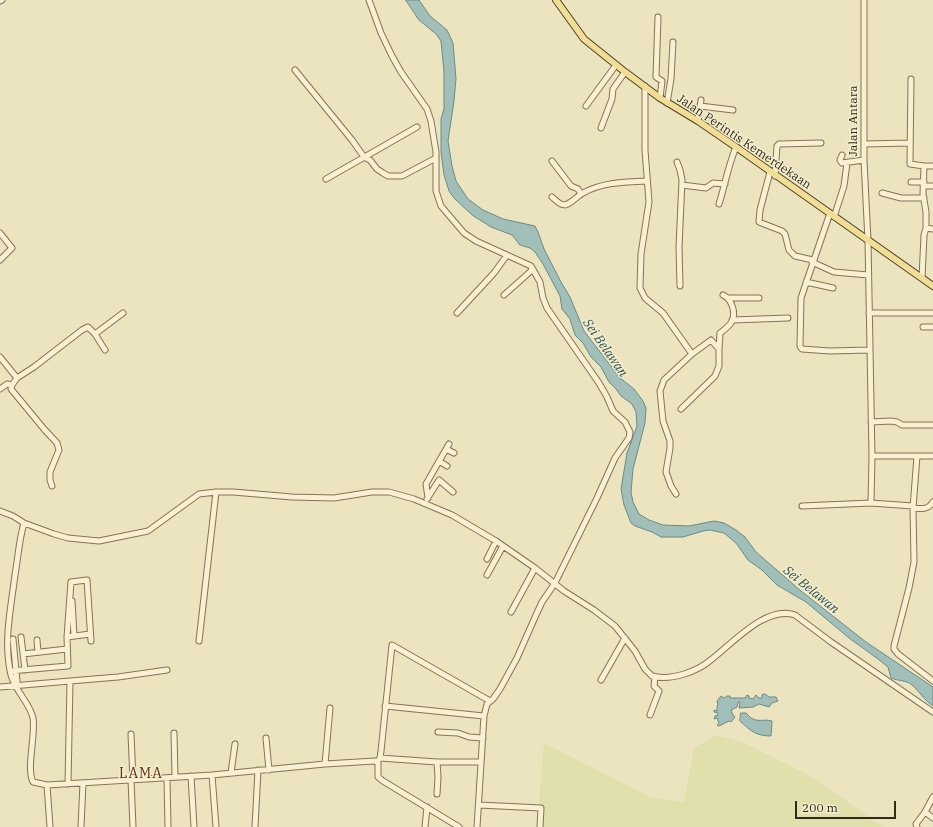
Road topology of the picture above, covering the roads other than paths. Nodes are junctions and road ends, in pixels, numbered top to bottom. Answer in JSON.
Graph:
{"nodes":[{"id":1,"x":369,"y":0,"type":"edge"},
{"id":2,"x":556,"y":0,"type":"edge"},
{"id":3,"x":864,"y":0,"type":"edge"},
{"id":4,"x":658,"y":17,"type":"dead end"},
{"id":5,"x":673,"y":42,"type":"dead end"},
{"id":6,"x":616,"y":65,"type":"junction"},
{"id":7,"x":295,"y":70,"type":"dead end"},
{"id":8,"x":625,"y":72,"type":"junction"},
{"id":9,"x":911,"y":79,"type":"dead end"},
{"id":10,"x":645,"y":86,"type":"junction"},
{"id":11,"x":660,"y":98,"type":"junction"},
{"id":12,"x":701,"y":100,"type":"dead end"},
{"id":13,"x":667,"y":103,"type":"junction"},
{"id":14,"x":586,"y":106,"type":"dead end"},
{"id":15,"x":700,"y":106,"type":"junction"},
{"id":16,"x":733,"y":110,"type":"dead end"},
{"id":17,"x":698,"y":121,"type":"junction"},
{"id":18,"x":417,"y":127,"type":"dead end"},
{"id":19,"x":601,"y":128,"type":"dead end"},
{"id":20,"x":821,"y":143,"type":"dead end"},
{"id":21,"x":909,"y":143,"type":"junction"},
{"id":22,"x":864,"y":144,"type":"junction"},
{"id":23,"x":736,"y":148,"type":"junction"},
{"id":24,"x":842,"y":155,"type":"dead end"},
{"id":25,"x":364,"y":158,"type":"junction"},
{"id":26,"x":436,"y":158,"type":"junction"},
{"id":27,"x":864,"y":160,"type":"junction"},
{"id":28,"x":552,"y":161,"type":"dead end"},
{"id":29,"x":677,"y":162,"type":"dead end"},
{"id":30,"x":847,"y":163,"type":"junction"},
{"id":31,"x":924,"y":166,"type":"junction"},
{"id":32,"x":933,"y":166,"type":"edge"},
{"id":33,"x":773,"y":174,"type":"junction"},
{"id":34,"x":326,"y":179,"type":"dead end"},
{"id":35,"x":647,"y":181,"type":"junction"},
{"id":36,"x":910,"y":182,"type":"dead end"},
{"id":37,"x":725,"y":184,"type":"junction"},
{"id":38,"x":924,"y":184,"type":"junction"},
{"id":39,"x":682,"y":185,"type":"junction"},
{"id":40,"x":933,"y":186,"type":"edge"},
{"id":41,"x":882,"y":193,"type":"dead end"},
{"id":42,"x":582,"y":194,"type":"junction"},
{"id":43,"x":552,"y":197,"type":"dead end"},
{"id":44,"x":924,"y":198,"type":"junction"},
{"id":45,"x":719,"y":204,"type":"dead end"},
{"id":46,"x":832,"y":215,"type":"junction"},
{"id":47,"x":926,"y":228,"type":"junction"},
{"id":48,"x":933,"y":229,"type":"edge"},
{"id":49,"x":0,"y":233,"type":"edge"},
{"id":50,"x":868,"y":241,"type":"junction"},
{"id":51,"x":507,"y":255,"type":"junction"},
{"id":52,"x":0,"y":260,"type":"edge"},
{"id":53,"x":813,"y":261,"type":"junction"},
{"id":54,"x":532,"y":268,"type":"junction"},
{"id":55,"x":868,"y":275,"type":"junction"},
{"id":56,"x":922,"y":278,"type":"junction"},
{"id":57,"x":806,"y":282,"type":"junction"},
{"id":58,"x":680,"y":286,"type":"dead end"},
{"id":59,"x":933,"y":286,"type":"edge"},
{"id":60,"x":833,"y":288,"type":"dead end"},
{"id":61,"x":504,"y":295,"type":"dead end"},
{"id":62,"x":759,"y":298,"type":"dead end"},
{"id":63,"x":869,"y":312,"type":"junction"},
{"id":64,"x":123,"y":313,"type":"dead end"},
{"id":65,"x":457,"y":313,"type":"dead end"},
{"id":66,"x":933,"y":313,"type":"edge"},
{"id":67,"x":788,"y":318,"type":"dead end"},
{"id":68,"x":732,"y":320,"type":"junction"},
{"id":69,"x":923,"y":327,"type":"dead end"},
{"id":70,"x":933,"y":327,"type":"edge"},
{"id":71,"x":95,"y":334,"type":"junction"},
{"id":72,"x":719,"y":349,"type":"junction"},
{"id":73,"x":105,"y":350,"type":"dead end"},
{"id":74,"x":869,"y":350,"type":"junction"},
{"id":75,"x":692,"y":354,"type":"junction"},
{"id":76,"x":0,"y":358,"type":"edge"},
{"id":77,"x":18,"y":378,"type":"junction"},
{"id":78,"x":12,"y":385,"type":"junction"},
{"id":79,"x":0,"y":388,"type":"edge"},
{"id":80,"x":681,"y":408,"type":"dead end"},
{"id":81,"x":871,"y":422,"type":"junction"},
{"id":82,"x":933,"y":426,"type":"edge"},
{"id":83,"x":449,"y":444,"type":"dead end"},
{"id":84,"x":446,"y":449,"type":"junction"},
{"id":85,"x":454,"y":453,"type":"dead end"},
{"id":86,"x":872,"y":456,"type":"junction"},
{"id":87,"x":917,"y":456,"type":"junction"},
{"id":88,"x":933,"y":456,"type":"edge"},
{"id":89,"x":439,"y":462,"type":"junction"},
{"id":90,"x":447,"y":466,"type":"dead end"},
{"id":91,"x":52,"y":486,"type":"dead end"},
{"id":92,"x":216,"y":492,"type":"junction"},
{"id":93,"x":453,"y":492,"type":"dead end"},
{"id":94,"x":676,"y":494,"type":"dead end"},
{"id":95,"x":426,"y":501,"type":"junction"},
{"id":96,"x":933,"y":502,"type":"edge"},
{"id":97,"x":872,"y":503,"type":"junction"},
{"id":98,"x":802,"y":506,"type":"dead end"},
{"id":99,"x":913,"y":507,"type":"junction"},
{"id":100,"x":0,"y":511,"type":"edge"},
{"id":101,"x":24,"y":523,"type":"junction"},
{"id":102,"x":496,"y":541,"type":"junction"},
{"id":103,"x":503,"y":546,"type":"junction"},
{"id":104,"x":487,"y":559,"type":"dead end"},
{"id":105,"x":535,"y":568,"type":"junction"},
{"id":106,"x":487,"y":575,"type":"dead end"},
{"id":107,"x":71,"y":582,"type":"junction"},
{"id":108,"x":555,"y":583,"type":"junction"},
{"id":109,"x":512,"y":612,"type":"dead end"},
{"id":110,"x":90,"y":634,"type":"junction"},
{"id":111,"x":74,"y":636,"type":"junction"},
{"id":112,"x":21,"y":637,"type":"dead end"},
{"id":113,"x":67,"y":637,"type":"junction"},
{"id":114,"x":625,"y":638,"type":"junction"},
{"id":115,"x":13,"y":639,"type":"dead end"},
{"id":116,"x":37,"y":640,"type":"dead end"},
{"id":117,"x":91,"y":641,"type":"dead end"},
{"id":118,"x":199,"y":641,"type":"dead end"},
{"id":119,"x":67,"y":649,"type":"junction"},
{"id":120,"x":38,"y":652,"type":"junction"},
{"id":121,"x":23,"y":654,"type":"junction"},
{"id":122,"x":25,"y":670,"type":"junction"},
{"id":123,"x":167,"y":670,"type":"dead end"},
{"id":124,"x":13,"y":671,"type":"junction"},
{"id":125,"x":655,"y":677,"type":"junction"},
{"id":126,"x":601,"y":680,"type":"dead end"},
{"id":127,"x":70,"y":681,"type":"junction"},
{"id":128,"x":933,"y":681,"type":"edge"},
{"id":129,"x":15,"y":684,"type":"junction"},
{"id":130,"x":0,"y":687,"type":"edge"},
{"id":131,"x":490,"y":701,"type":"junction"},
{"id":132,"x":385,"y":706,"type":"junction"},
{"id":133,"x":330,"y":708,"type":"dead end"},
{"id":134,"x":933,"y":712,"type":"edge"},
{"id":135,"x":650,"y":715,"type":"dead end"},
{"id":136,"x":484,"y":716,"type":"junction"},
{"id":137,"x":438,"y":732,"type":"dead end"},
{"id":138,"x":174,"y":733,"type":"dead end"},
{"id":139,"x":130,"y":734,"type":"dead end"},
{"id":140,"x":266,"y":738,"type":"dead end"},
{"id":141,"x":483,"y":738,"type":"junction"},
{"id":142,"x":235,"y":744,"type":"dead end"},
{"id":143,"x":378,"y":760,"type":"junction"},
{"id":144,"x":437,"y":762,"type":"junction"},
{"id":145,"x":481,"y":762,"type":"junction"},
{"id":146,"x":325,"y":764,"type":"junction"},
{"id":147,"x":258,"y":770,"type":"junction"},
{"id":148,"x":269,"y":770,"type":"junction"},
{"id":149,"x":231,"y":773,"type":"junction"},
{"id":150,"x":212,"y":774,"type":"junction"},
{"id":151,"x":192,"y":776,"type":"junction"},
{"id":152,"x":175,"y":777,"type":"junction"},
{"id":153,"x":167,"y":778,"type":"junction"},
{"id":154,"x":132,"y":780,"type":"junction"},
{"id":155,"x":83,"y":783,"type":"junction"},
{"id":156,"x":68,"y":784,"type":"junction"},
{"id":157,"x":47,"y":785,"type":"junction"},
{"id":158,"x":437,"y":794,"type":"dead end"},
{"id":159,"x":933,"y":797,"type":"edge"},
{"id":160,"x":479,"y":804,"type":"junction"},
{"id":161,"x":427,"y":807,"type":"junction"},
{"id":162,"x":924,"y":812,"type":"junction"},
{"id":163,"x":933,"y":818,"type":"edge"},
{"id":164,"x":50,"y":827,"type":"edge"},
{"id":165,"x":81,"y":827,"type":"edge"},
{"id":166,"x":134,"y":827,"type":"edge"},
{"id":167,"x":168,"y":827,"type":"edge"},
{"id":168,"x":194,"y":827,"type":"edge"},
{"id":169,"x":216,"y":827,"type":"edge"},
{"id":170,"x":256,"y":827,"type":"edge"},
{"id":171,"x":425,"y":827,"type":"edge"},
{"id":172,"x":459,"y":827,"type":"edge"},
{"id":173,"x":477,"y":827,"type":"edge"},
{"id":174,"x":540,"y":827,"type":"edge"},
{"id":175,"x":917,"y":827,"type":"edge"}],
"edges":[{"from":1,"to":26,"type":"street"},
{"from":2,"to":6,"type":"main road","name":"Jalan Perintis Kemerdekaan"},
{"from":3,"to":22,"type":"street","name":"Jalan Antara"},
{"from":4,"to":11,"type":"street"},
{"from":5,"to":13,"type":"street"},
{"from":6,"to":8,"type":"main road","name":"Jalan Perintis Kemerdekaan"},
{"from":6,"to":14,"type":"street"},
{"from":7,"to":25,"type":"street"},
{"from":8,"to":10,"type":"main road","name":"Jalan Perintis Kemerdekaan"},
{"from":8,"to":19,"type":"street"},
{"from":9,"to":21,"type":"street"},
{"from":10,"to":11,"type":"main road","name":"Jalan Perintis Kemerdekaan"},
{"from":10,"to":35,"type":"street"},
{"from":11,"to":13,"type":"main road","name":"Jalan Perintis Kemerdekaan"},
{"from":12,"to":15,"type":"street"},
{"from":13,"to":17,"type":"main road","name":"Jalan Perintis Kemerdekaan"},
{"from":15,"to":16,"type":"street"},
{"from":15,"to":17,"type":"street"},
{"from":17,"to":23,"type":"main road","name":"Jalan Perintis Kemerdekaan"},
{"from":18,"to":25,"type":"street"},
{"from":20,"to":33,"type":"street"},
{"from":21,"to":22,"type":"street"},
{"from":21,"to":31,"type":"street"},
{"from":22,"to":27,"type":"street","name":"Jalan Antara"},
{"from":23,"to":33,"type":"main road","name":"Jalan Perintis Kemerdekaan"},
{"from":23,"to":37,"type":"street"},
{"from":24,"to":30,"type":"street"},
{"from":25,"to":26,"type":"street"},
{"from":25,"to":34,"type":"street"},
{"from":26,"to":51,"type":"street"},
{"from":27,"to":30,"type":"street"},
{"from":27,"to":50,"type":"street","name":"Jalan Antara"},
{"from":28,"to":42,"type":"street"},
{"from":29,"to":39,"type":"street"},
{"from":30,"to":46,"type":"street"},
{"from":31,"to":32,"type":"street"},
{"from":31,"to":38,"type":"street"},
{"from":33,"to":46,"type":"main road","name":"Jalan Perintis Kemerdekaan"},
{"from":33,"to":53,"type":"street"},
{"from":35,"to":42,"type":"street"},
{"from":35,"to":75,"type":"street"},
{"from":36,"to":38,"type":"street"},
{"from":37,"to":39,"type":"street"},
{"from":37,"to":45,"type":"street"},
{"from":38,"to":40,"type":"street"},
{"from":38,"to":44,"type":"street"},
{"from":39,"to":58,"type":"street"},
{"from":41,"to":44,"type":"street"},
{"from":42,"to":43,"type":"street"},
{"from":44,"to":47,"type":"street"},
{"from":46,"to":50,"type":"main road","name":"Jalan Perintis Kemerdekaan"},
{"from":46,"to":53,"type":"street"},
{"from":47,"to":48,"type":"street"},
{"from":47,"to":56,"type":"street"},
{"from":49,"to":52,"type":"street"},
{"from":50,"to":55,"type":"street","name":"Jalan Antara"},
{"from":50,"to":56,"type":"main road","name":"Jalan Perintis Kemerdekaan"},
{"from":51,"to":54,"type":"street"},
{"from":51,"to":65,"type":"street"},
{"from":53,"to":55,"type":"street"},
{"from":53,"to":57,"type":"street"},
{"from":54,"to":61,"type":"street"},
{"from":54,"to":108,"type":"street"},
{"from":55,"to":63,"type":"street","name":"Jalan Antara"},
{"from":56,"to":59,"type":"main road","name":"Jalan Perintis Kemerdekaan"},
{"from":57,"to":60,"type":"street"},
{"from":57,"to":74,"type":"street"},
{"from":62,"to":68,"type":"street"},
{"from":63,"to":66,"type":"street"},
{"from":63,"to":74,"type":"street","name":"Jalan Antara"},
{"from":64,"to":71,"type":"street"},
{"from":67,"to":68,"type":"street"},
{"from":68,"to":72,"type":"street"},
{"from":69,"to":70,"type":"street"},
{"from":71,"to":73,"type":"street"},
{"from":71,"to":77,"type":"street"},
{"from":72,"to":75,"type":"street"},
{"from":72,"to":80,"type":"street"},
{"from":74,"to":81,"type":"street","name":"Jalan Antara"},
{"from":75,"to":94,"type":"street"},
{"from":76,"to":77,"type":"street"},
{"from":77,"to":78,"type":"street"},
{"from":78,"to":79,"type":"street"},
{"from":78,"to":91,"type":"street"},
{"from":81,"to":82,"type":"street"},
{"from":81,"to":86,"type":"street","name":"Jalan Antara"},
{"from":83,"to":84,"type":"street"},
{"from":84,"to":85,"type":"street"},
{"from":84,"to":89,"type":"street"},
{"from":86,"to":87,"type":"street"},
{"from":86,"to":97,"type":"street","name":"Jalan Antara"},
{"from":87,"to":88,"type":"street"},
{"from":87,"to":99,"type":"street"},
{"from":89,"to":90,"type":"street"},
{"from":89,"to":95,"type":"street"},
{"from":92,"to":95,"type":"street"},
{"from":92,"to":101,"type":"street"},
{"from":92,"to":118,"type":"street"},
{"from":93,"to":95,"type":"street"},
{"from":95,"to":102,"type":"street"},
{"from":96,"to":99,"type":"street"},
{"from":97,"to":98,"type":"street"},
{"from":97,"to":99,"type":"street"},
{"from":99,"to":128,"type":"street"},
{"from":100,"to":101,"type":"street"},
{"from":101,"to":124,"type":"street"},
{"from":102,"to":103,"type":"street"},
{"from":102,"to":104,"type":"street"},
{"from":103,"to":105,"type":"street"},
{"from":103,"to":106,"type":"street"},
{"from":105,"to":108,"type":"street"},
{"from":105,"to":109,"type":"street"},
{"from":107,"to":110,"type":"street"},
{"from":107,"to":111,"type":"street"},
{"from":107,"to":113,"type":"street"},
{"from":108,"to":114,"type":"street"},
{"from":108,"to":131,"type":"street"},
{"from":110,"to":111,"type":"street"},
{"from":110,"to":117,"type":"street"},
{"from":111,"to":113,"type":"street"},
{"from":112,"to":121,"type":"street"},
{"from":113,"to":119,"type":"street"},
{"from":114,"to":125,"type":"street"},
{"from":114,"to":126,"type":"street"},
{"from":115,"to":124,"type":"street"},
{"from":116,"to":120,"type":"street"},
{"from":119,"to":120,"type":"street"},
{"from":119,"to":122,"type":"street"},
{"from":120,"to":121,"type":"street"},
{"from":121,"to":122,"type":"street"},
{"from":122,"to":124,"type":"street"},
{"from":123,"to":127,"type":"street"},
{"from":124,"to":129,"type":"street"},
{"from":125,"to":134,"type":"street"},
{"from":125,"to":135,"type":"street"},
{"from":127,"to":129,"type":"street"},
{"from":127,"to":156,"type":"street"},
{"from":129,"to":130,"type":"street"},
{"from":129,"to":157,"type":"street"},
{"from":131,"to":132,"type":"street"},
{"from":131,"to":136,"type":"street"},
{"from":132,"to":136,"type":"street"},
{"from":132,"to":143,"type":"street"},
{"from":133,"to":146,"type":"street"},
{"from":136,"to":141,"type":"street"},
{"from":137,"to":141,"type":"street"},
{"from":138,"to":152,"type":"street"},
{"from":139,"to":154,"type":"street"},
{"from":140,"to":148,"type":"street"},
{"from":141,"to":145,"type":"street"},
{"from":142,"to":149,"type":"street"},
{"from":143,"to":144,"type":"street"},
{"from":143,"to":146,"type":"street"},
{"from":143,"to":161,"type":"street"},
{"from":144,"to":145,"type":"street"},
{"from":144,"to":158,"type":"street"},
{"from":145,"to":160,"type":"street"},
{"from":146,"to":148,"type":"street"},
{"from":147,"to":148,"type":"street"},
{"from":147,"to":149,"type":"street"},
{"from":147,"to":170,"type":"street"},
{"from":149,"to":150,"type":"street"},
{"from":150,"to":151,"type":"street"},
{"from":150,"to":169,"type":"street"},
{"from":151,"to":152,"type":"street"},
{"from":151,"to":168,"type":"street"},
{"from":152,"to":153,"type":"street"},
{"from":153,"to":154,"type":"street"},
{"from":153,"to":167,"type":"street"},
{"from":154,"to":155,"type":"street"},
{"from":154,"to":166,"type":"street"},
{"from":155,"to":156,"type":"street"},
{"from":155,"to":165,"type":"street"},
{"from":156,"to":157,"type":"street"},
{"from":157,"to":164,"type":"street"},
{"from":159,"to":162,"type":"street"},
{"from":160,"to":173,"type":"street"},
{"from":160,"to":174,"type":"street"},
{"from":161,"to":171,"type":"street"},
{"from":161,"to":172,"type":"street"},
{"from":162,"to":163,"type":"street"},
{"from":162,"to":175,"type":"street"}]}
